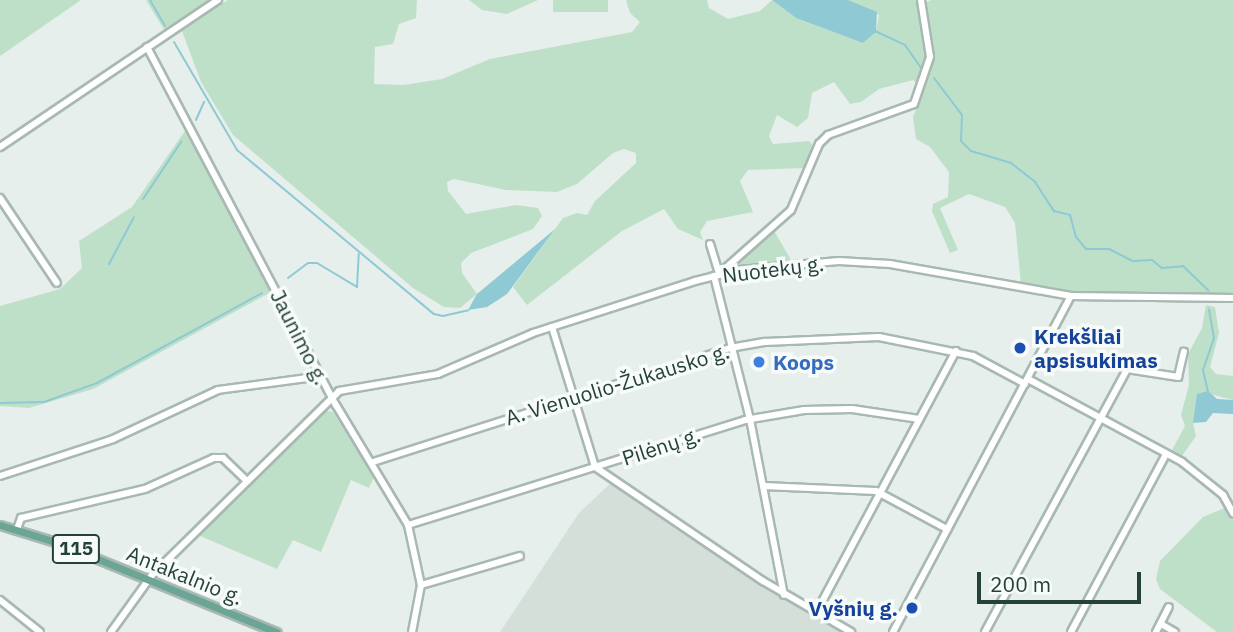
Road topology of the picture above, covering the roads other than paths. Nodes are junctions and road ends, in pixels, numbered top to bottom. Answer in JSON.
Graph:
{"nodes":[{"id":1,"x":218,"y":0,"type":"edge"},
{"id":2,"x":921,"y":0,"type":"edge"},
{"id":3,"x":147,"y":47,"type":"junction"},
{"id":4,"x":0,"y":147,"type":"edge"},
{"id":5,"x":0,"y":198,"type":"edge"},
{"id":6,"x":710,"y":244,"type":"dead end"},
{"id":7,"x":717,"y":275,"type":"junction"},
{"id":8,"x":57,"y":284,"type":"dead end"},
{"id":9,"x":1071,"y":296,"type":"junction"},
{"id":10,"x":1233,"y":298,"type":"edge"},
{"id":11,"x":552,"y":327,"type":"junction"},
{"id":12,"x":733,"y":347,"type":"junction"},
{"id":13,"x":956,"y":351,"type":"junction"},
{"id":14,"x":1184,"y":352,"type":"dead end"},
{"id":15,"x":321,"y":376,"type":"junction"},
{"id":16,"x":1027,"y":381,"type":"junction"},
{"id":17,"x":332,"y":398,"type":"junction"},
{"id":18,"x":574,"y":398,"type":"junction"},
{"id":19,"x":1099,"y":417,"type":"junction"},
{"id":20,"x":750,"y":419,"type":"junction"},
{"id":21,"x":919,"y":419,"type":"junction"},
{"id":22,"x":1166,"y":454,"type":"junction"},
{"id":23,"x":373,"y":461,"type":"junction"},
{"id":24,"x":596,"y":467,"type":"junction"},
{"id":25,"x":0,"y":476,"type":"edge"},
{"id":26,"x":247,"y":481,"type":"junction"},
{"id":27,"x":764,"y":486,"type":"junction"},
{"id":28,"x":880,"y":492,"type":"junction"},
{"id":29,"x":1233,"y":513,"type":"edge"},
{"id":30,"x":0,"y":525,"type":"edge"},
{"id":31,"x":408,"y":525,"type":"junction"},
{"id":32,"x":17,"y":529,"type":"junction"},
{"id":33,"x":947,"y":529,"type":"junction"},
{"id":34,"x":520,"y":556,"type":"dead end"},
{"id":35,"x":149,"y":579,"type":"junction"},
{"id":36,"x":421,"y":585,"type":"junction"},
{"id":37,"x":784,"y":595,"type":"junction"},
{"id":38,"x":0,"y":600,"type":"edge"},
{"id":39,"x":1170,"y":607,"type":"dead end"},
{"id":40,"x":816,"y":613,"type":"junction"},
{"id":41,"x":1161,"y":624,"type":"junction"},
{"id":42,"x":40,"y":632,"type":"edge"},
{"id":43,"x":111,"y":632,"type":"edge"},
{"id":44,"x":276,"y":632,"type":"edge"},
{"id":45,"x":412,"y":632,"type":"edge"},
{"id":46,"x":850,"y":632,"type":"edge"},
{"id":47,"x":893,"y":632,"type":"edge"},
{"id":48,"x":985,"y":632,"type":"edge"},
{"id":49,"x":1071,"y":632,"type":"edge"},
{"id":50,"x":1156,"y":632,"type":"edge"},
{"id":51,"x":1175,"y":632,"type":"edge"}],
"edges":[{"from":1,"to":3,"type":"street"},
{"from":2,"to":7,"type":"street"},
{"from":3,"to":4,"type":"street"},
{"from":3,"to":15,"type":"street","name":"Jaunimo g."},
{"from":5,"to":8,"type":"street"},
{"from":6,"to":7,"type":"street"},
{"from":7,"to":9,"type":"street","name":"Nuotekų g."},
{"from":7,"to":11,"type":"street","name":"Nuotekų g."},
{"from":7,"to":12,"type":"street"},
{"from":9,"to":10,"type":"street","name":"Nuotekų g."},
{"from":9,"to":16,"type":"street"},
{"from":11,"to":17,"type":"street","name":"Nuotekų g."},
{"from":11,"to":18,"type":"street"},
{"from":12,"to":13,"type":"street","name":"A. Vienuolio-Žukausko g."},
{"from":12,"to":18,"type":"street","name":"A. Vienuolio-Žukausko g."},
{"from":12,"to":20,"type":"street"},
{"from":13,"to":16,"type":"street","name":"A. Vienuolio-Žukausko g."},
{"from":13,"to":21,"type":"street"},
{"from":14,"to":19,"type":"street"},
{"from":15,"to":17,"type":"street","name":"Jaunimo g."},
{"from":15,"to":25,"type":"street"},
{"from":16,"to":19,"type":"street","name":"A. Vienuolio-Žukausko g."},
{"from":16,"to":33,"type":"street"},
{"from":17,"to":23,"type":"street","name":"Jaunimo g."},
{"from":17,"to":26,"type":"street"},
{"from":18,"to":23,"type":"street","name":"A. Vienuolio-Žukausko g."},
{"from":18,"to":24,"type":"street"},
{"from":19,"to":22,"type":"street","name":"A. Vienuolio-Žukausko g."},
{"from":19,"to":48,"type":"street"},
{"from":20,"to":21,"type":"street","name":"Pilėnų g."},
{"from":20,"to":24,"type":"street","name":"Pilėnų g."},
{"from":20,"to":27,"type":"street"},
{"from":21,"to":28,"type":"street"},
{"from":22,"to":29,"type":"street","name":"A. Vienuolio-Žukausko g."},
{"from":22,"to":49,"type":"street"},
{"from":23,"to":31,"type":"street","name":"Jaunimo g."},
{"from":24,"to":31,"type":"street","name":"Pilėnų g."},
{"from":24,"to":37,"type":"street"},
{"from":26,"to":32,"type":"street"},
{"from":26,"to":35,"type":"street"},
{"from":27,"to":28,"type":"street"},
{"from":27,"to":37,"type":"street"},
{"from":28,"to":33,"type":"street"},
{"from":28,"to":40,"type":"street"},
{"from":30,"to":32,"type":"main road","name":"Antakalnio g.","number":"115"},
{"from":31,"to":36,"type":"street","name":"Jaunimo g."},
{"from":32,"to":35,"type":"main road","name":"Antakalnio g.","number":"115"},
{"from":33,"to":47,"type":"street"},
{"from":34,"to":36,"type":"street"},
{"from":35,"to":43,"type":"street"},
{"from":35,"to":44,"type":"main road","name":"Antakalnio g.","number":"115"},
{"from":36,"to":45,"type":"street","name":"Jaunimo g."},
{"from":37,"to":40,"type":"street"},
{"from":38,"to":42,"type":"street"},
{"from":39,"to":41,"type":"street"},
{"from":40,"to":46,"type":"street"},
{"from":41,"to":50,"type":"street"},
{"from":41,"to":51,"type":"street"}]}
